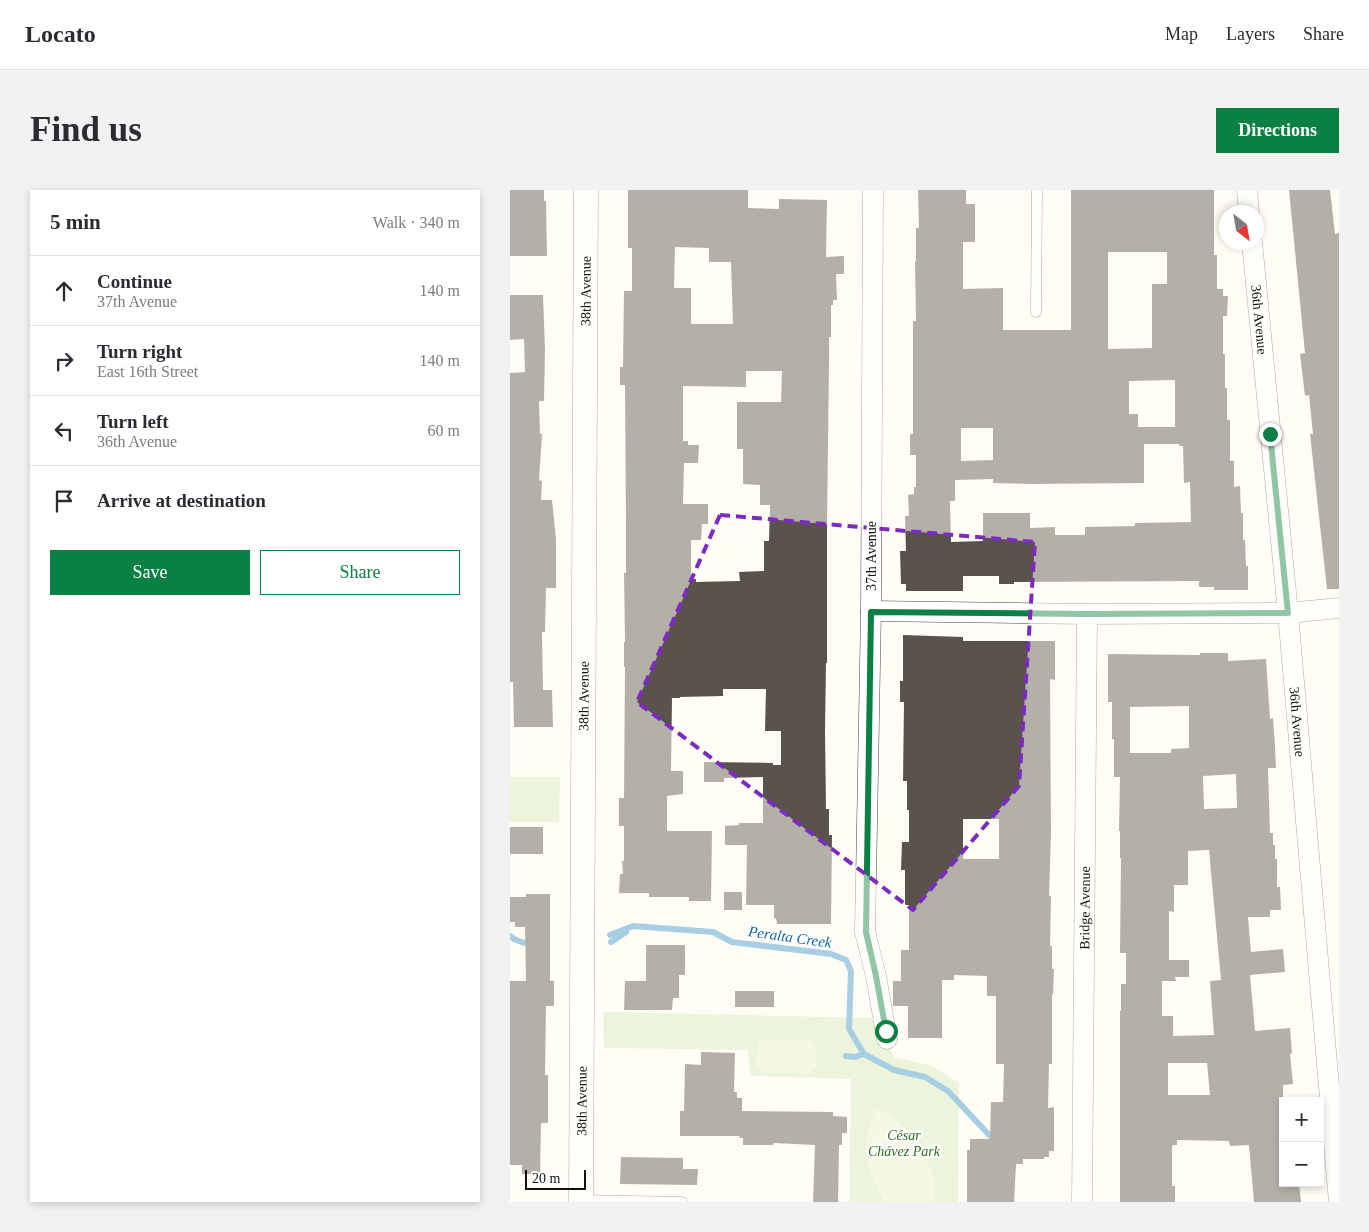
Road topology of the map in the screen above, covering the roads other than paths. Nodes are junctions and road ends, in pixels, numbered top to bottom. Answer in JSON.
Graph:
{"nodes":[{"id":1,"x":586,"y":190,"type":"edge"},
{"id":2,"x":873,"y":190,"type":"edge"},
{"id":3,"x":1037,"y":190,"type":"edge"},
{"id":4,"x":1247,"y":190,"type":"edge"},
{"id":5,"x":1248,"y":205,"type":"edge"},
{"id":6,"x":1253,"y":250,"type":"edge"},
{"id":7,"x":1036,"y":312,"type":"dead end"},
{"id":8,"x":1339,"y":608,"type":"edge"},
{"id":9,"x":871,"y":612,"type":"junction"},
{"id":10,"x":1288,"y":613,"type":"junction"},
{"id":11,"x":1087,"y":614,"type":"junction"},
{"id":12,"x":887,"y":1039,"type":"dead end"},
{"id":13,"x":581,"y":1201,"type":"edge"},
{"id":14,"x":682,"y":1202,"type":"edge"},
{"id":15,"x":1082,"y":1202,"type":"edge"},
{"id":16,"x":1338,"y":1202,"type":"edge"}],
"edges":[{"from":1,"to":13,"type":"street","name":"38th Avenue"},
{"from":2,"to":9,"type":"street","name":"37th Avenue"},
{"from":3,"to":7,"type":"lane"},
{"from":4,"to":5,"type":"street"},
{"from":6,"to":10,"type":"street","name":"36th Avenue"},
{"from":8,"to":10,"type":"street"},
{"from":9,"to":11,"type":"street"},
{"from":9,"to":12,"type":"street","name":"37th Avenue"},
{"from":10,"to":11,"type":"street"},
{"from":10,"to":16,"type":"street","name":"36th Avenue"},
{"from":11,"to":15,"type":"street","name":"Bridge Avenue"},
{"from":13,"to":14,"type":"lane"}]}
